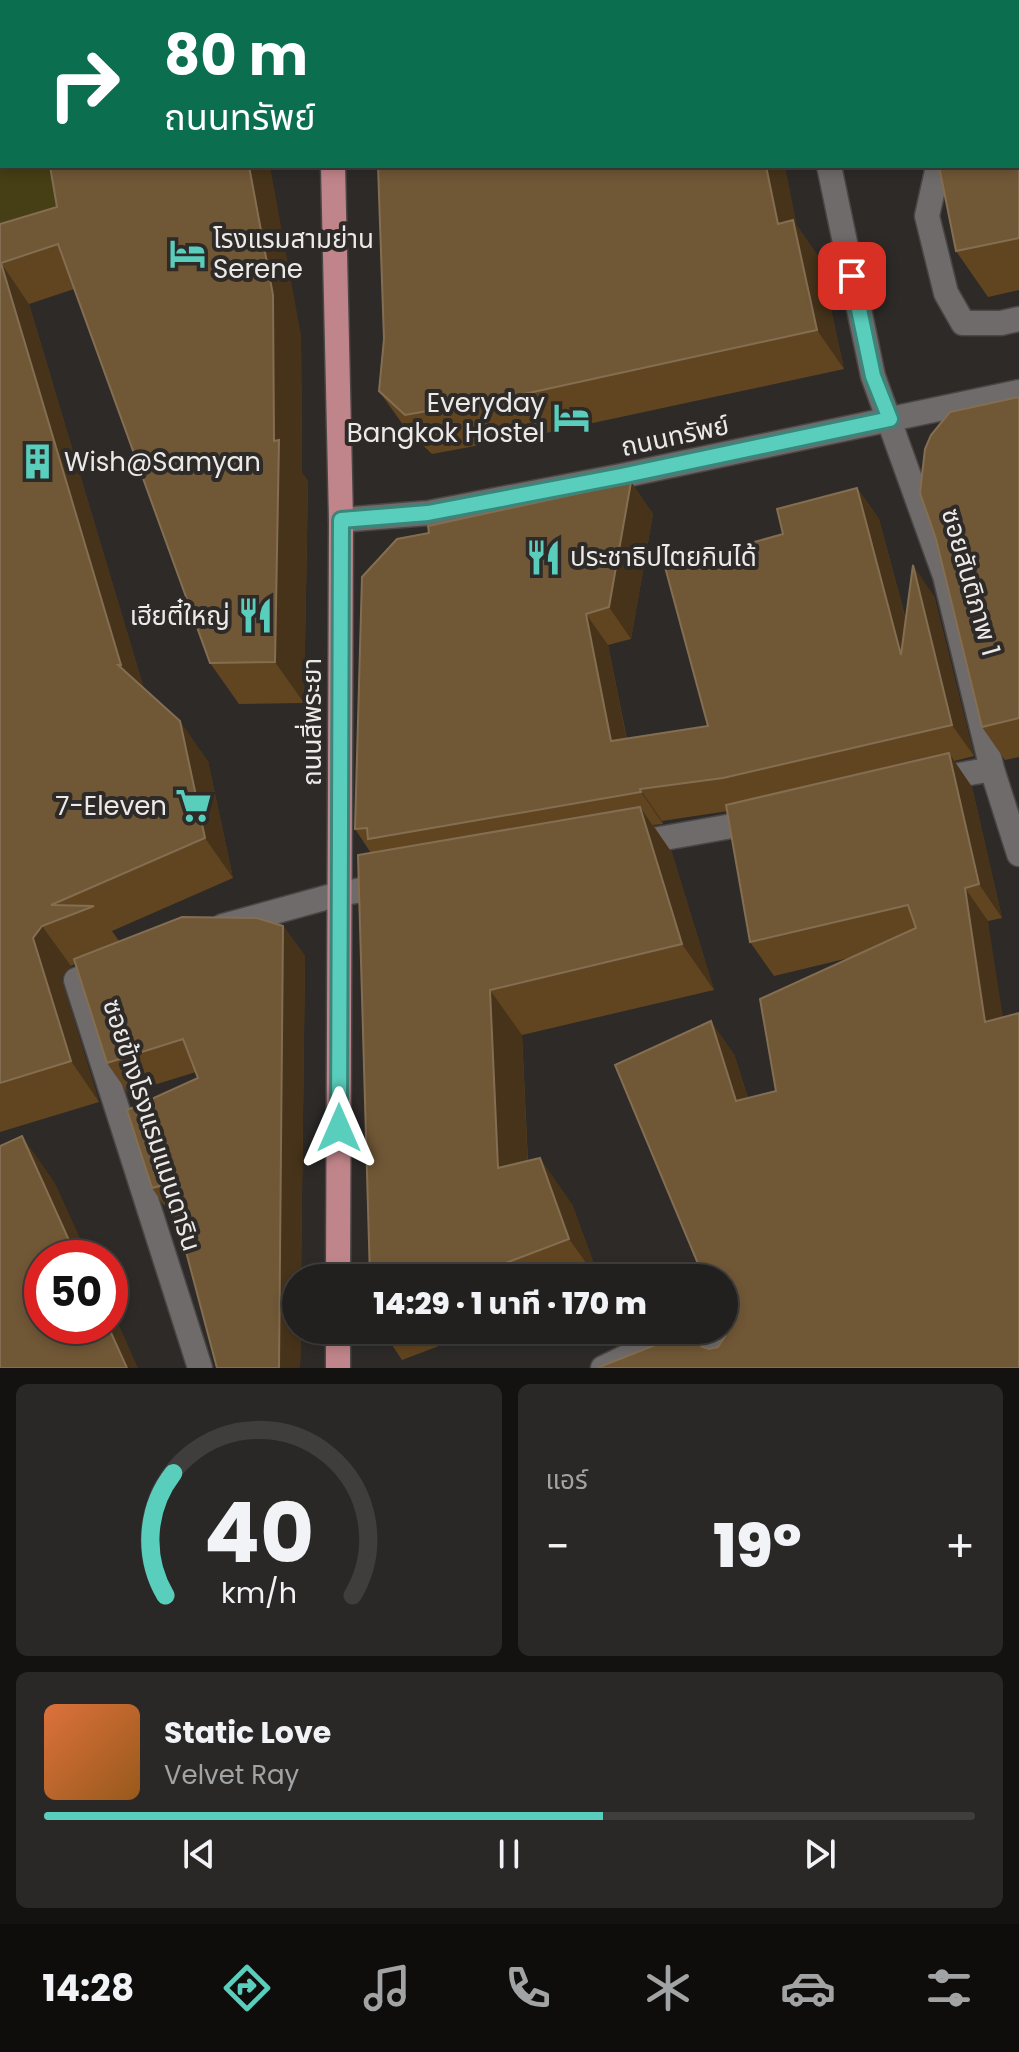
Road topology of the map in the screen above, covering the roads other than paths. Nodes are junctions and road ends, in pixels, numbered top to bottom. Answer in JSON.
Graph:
{"nodes":[{"id":1,"x":333,"y":168,"type":"edge"},
{"id":2,"x":829,"y":168,"type":"edge"},
{"id":3,"x":941,"y":168,"type":"edge"},
{"id":4,"x":1019,"y":319,"type":"edge"},
{"id":5,"x":1019,"y":392,"type":"edge"},
{"id":6,"x":890,"y":419,"type":"junction"},
{"id":7,"x":341,"y":520,"type":"junction"},
{"id":8,"x":992,"y":769,"type":"junction"},
{"id":9,"x":903,"y":787,"type":"edge"},
{"id":10,"x":783,"y":815,"type":"edge"},
{"id":11,"x":612,"y":847,"type":"edge"},
{"id":12,"x":1019,"y":854,"type":"edge"},
{"id":13,"x":407,"y":882,"type":"edge"},
{"id":14,"x":339,"y":894,"type":"junction"},
{"id":15,"x":208,"y":931,"type":"edge"},
{"id":16,"x":135,"y":957,"type":"edge"},
{"id":17,"x":338,"y":1264,"type":"edge"},
{"id":18,"x":338,"y":1344,"type":"edge"},
{"id":19,"x":200,"y":1368,"type":"edge"},
{"id":20,"x":338,"y":1368,"type":"edge"},
{"id":21,"x":603,"y":1368,"type":"edge"},
{"id":22,"x":734,"y":1368,"type":"edge"}],
"edges":[{"from":1,"to":7,"type":"main road","name":"ถนนสี่พระยา"},
{"from":2,"to":6,"type":"street","name":"ซอยสันติภาพ 1"},
{"from":3,"to":4,"type":"street"},
{"from":5,"to":6,"type":"street","name":"ถนนทรัพย์"},
{"from":6,"to":7,"type":"street","name":"ถนนทรัพย์"},
{"from":6,"to":8,"type":"street","name":"ซอยสันติภาพ 1"},
{"from":7,"to":14,"type":"main road","name":"ถนนสี่พระยา"},
{"from":8,"to":9,"type":"street"},
{"from":8,"to":12,"type":"street","name":"ซอยสันติภาพ 1"},
{"from":10,"to":11,"type":"street"},
{"from":13,"to":14,"type":"street"},
{"from":14,"to":15,"type":"street"},
{"from":14,"to":17,"type":"main road","name":"ถนนสี่พระยา"},
{"from":16,"to":19,"type":"street","name":"ซอยข้างโรงแรมแมนดาริน"},
{"from":18,"to":20,"type":"main road"},
{"from":21,"to":22,"type":"street"}]}
